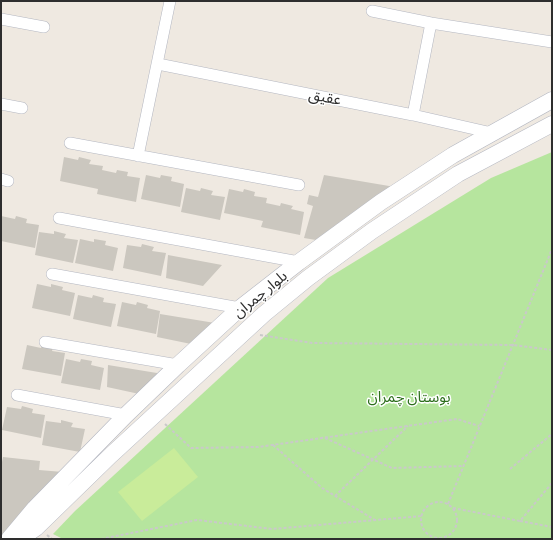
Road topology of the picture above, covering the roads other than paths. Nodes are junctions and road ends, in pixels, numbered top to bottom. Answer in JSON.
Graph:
{"nodes":[{"id":1,"x":170,"y":1,"type":"edge"},
{"id":2,"x":372,"y":11,"type":"dead end"},
{"id":3,"x":1,"y":19,"type":"edge"},
{"id":4,"x":431,"y":23,"type":"junction"},
{"id":5,"x":44,"y":27,"type":"dead end"},
{"id":6,"x":552,"y":42,"type":"edge"},
{"id":7,"x":158,"y":64,"type":"junction"},
{"id":8,"x":552,"y":100,"type":"edge"},
{"id":9,"x":1,"y":104,"type":"edge"},
{"id":10,"x":22,"y":108,"type":"dead end"},
{"id":11,"x":413,"y":115,"type":"junction"},
{"id":12,"x":552,"y":124,"type":"edge"},
{"id":13,"x":492,"y":133,"type":"junction"},
{"id":14,"x":70,"y":143,"type":"dead end"},
{"id":15,"x":138,"y":156,"type":"junction"},
{"id":16,"x":299,"y":185,"type":"dead end"},
{"id":17,"x":59,"y":218,"type":"dead end"},
{"id":18,"x":299,"y":262,"type":"junction"},
{"id":19,"x":52,"y":274,"type":"dead end"},
{"id":20,"x":240,"y":308,"type":"junction"},
{"id":21,"x":45,"y":342,"type":"dead end"},
{"id":22,"x":178,"y":365,"type":"junction"},
{"id":23,"x":17,"y":395,"type":"dead end"},
{"id":24,"x":126,"y":415,"type":"junction"},
{"id":25,"x":9,"y":539,"type":"edge"},
{"id":26,"x":20,"y":539,"type":"edge"}],
"edges":[{"from":1,"to":7,"type":"street"},
{"from":2,"to":4,"type":"street"},
{"from":3,"to":5,"type":"street"},
{"from":4,"to":6,"type":"street"},
{"from":4,"to":11,"type":"street"},
{"from":7,"to":11,"type":"street","name":"عقیق"},
{"from":7,"to":15,"type":"street"},
{"from":8,"to":13,"type":"main road","name":"بلوار چمران"},
{"from":9,"to":10,"type":"street"},
{"from":11,"to":13,"type":"street","name":"عقیق"},
{"from":12,"to":26,"type":"main road","name":"بلوار چمران"},
{"from":13,"to":18,"type":"main road","name":"بلوار چمران"},
{"from":14,"to":15,"type":"street"},
{"from":15,"to":16,"type":"street"},
{"from":17,"to":18,"type":"street"},
{"from":18,"to":20,"type":"main road","name":"بلوار چمران"},
{"from":19,"to":20,"type":"street"},
{"from":20,"to":22,"type":"main road","name":"بلوار چمران"},
{"from":21,"to":22,"type":"street"},
{"from":22,"to":24,"type":"main road","name":"بلوار چمران"},
{"from":23,"to":24,"type":"street"},
{"from":24,"to":25,"type":"main road","name":"بلوار چمران"}]}
